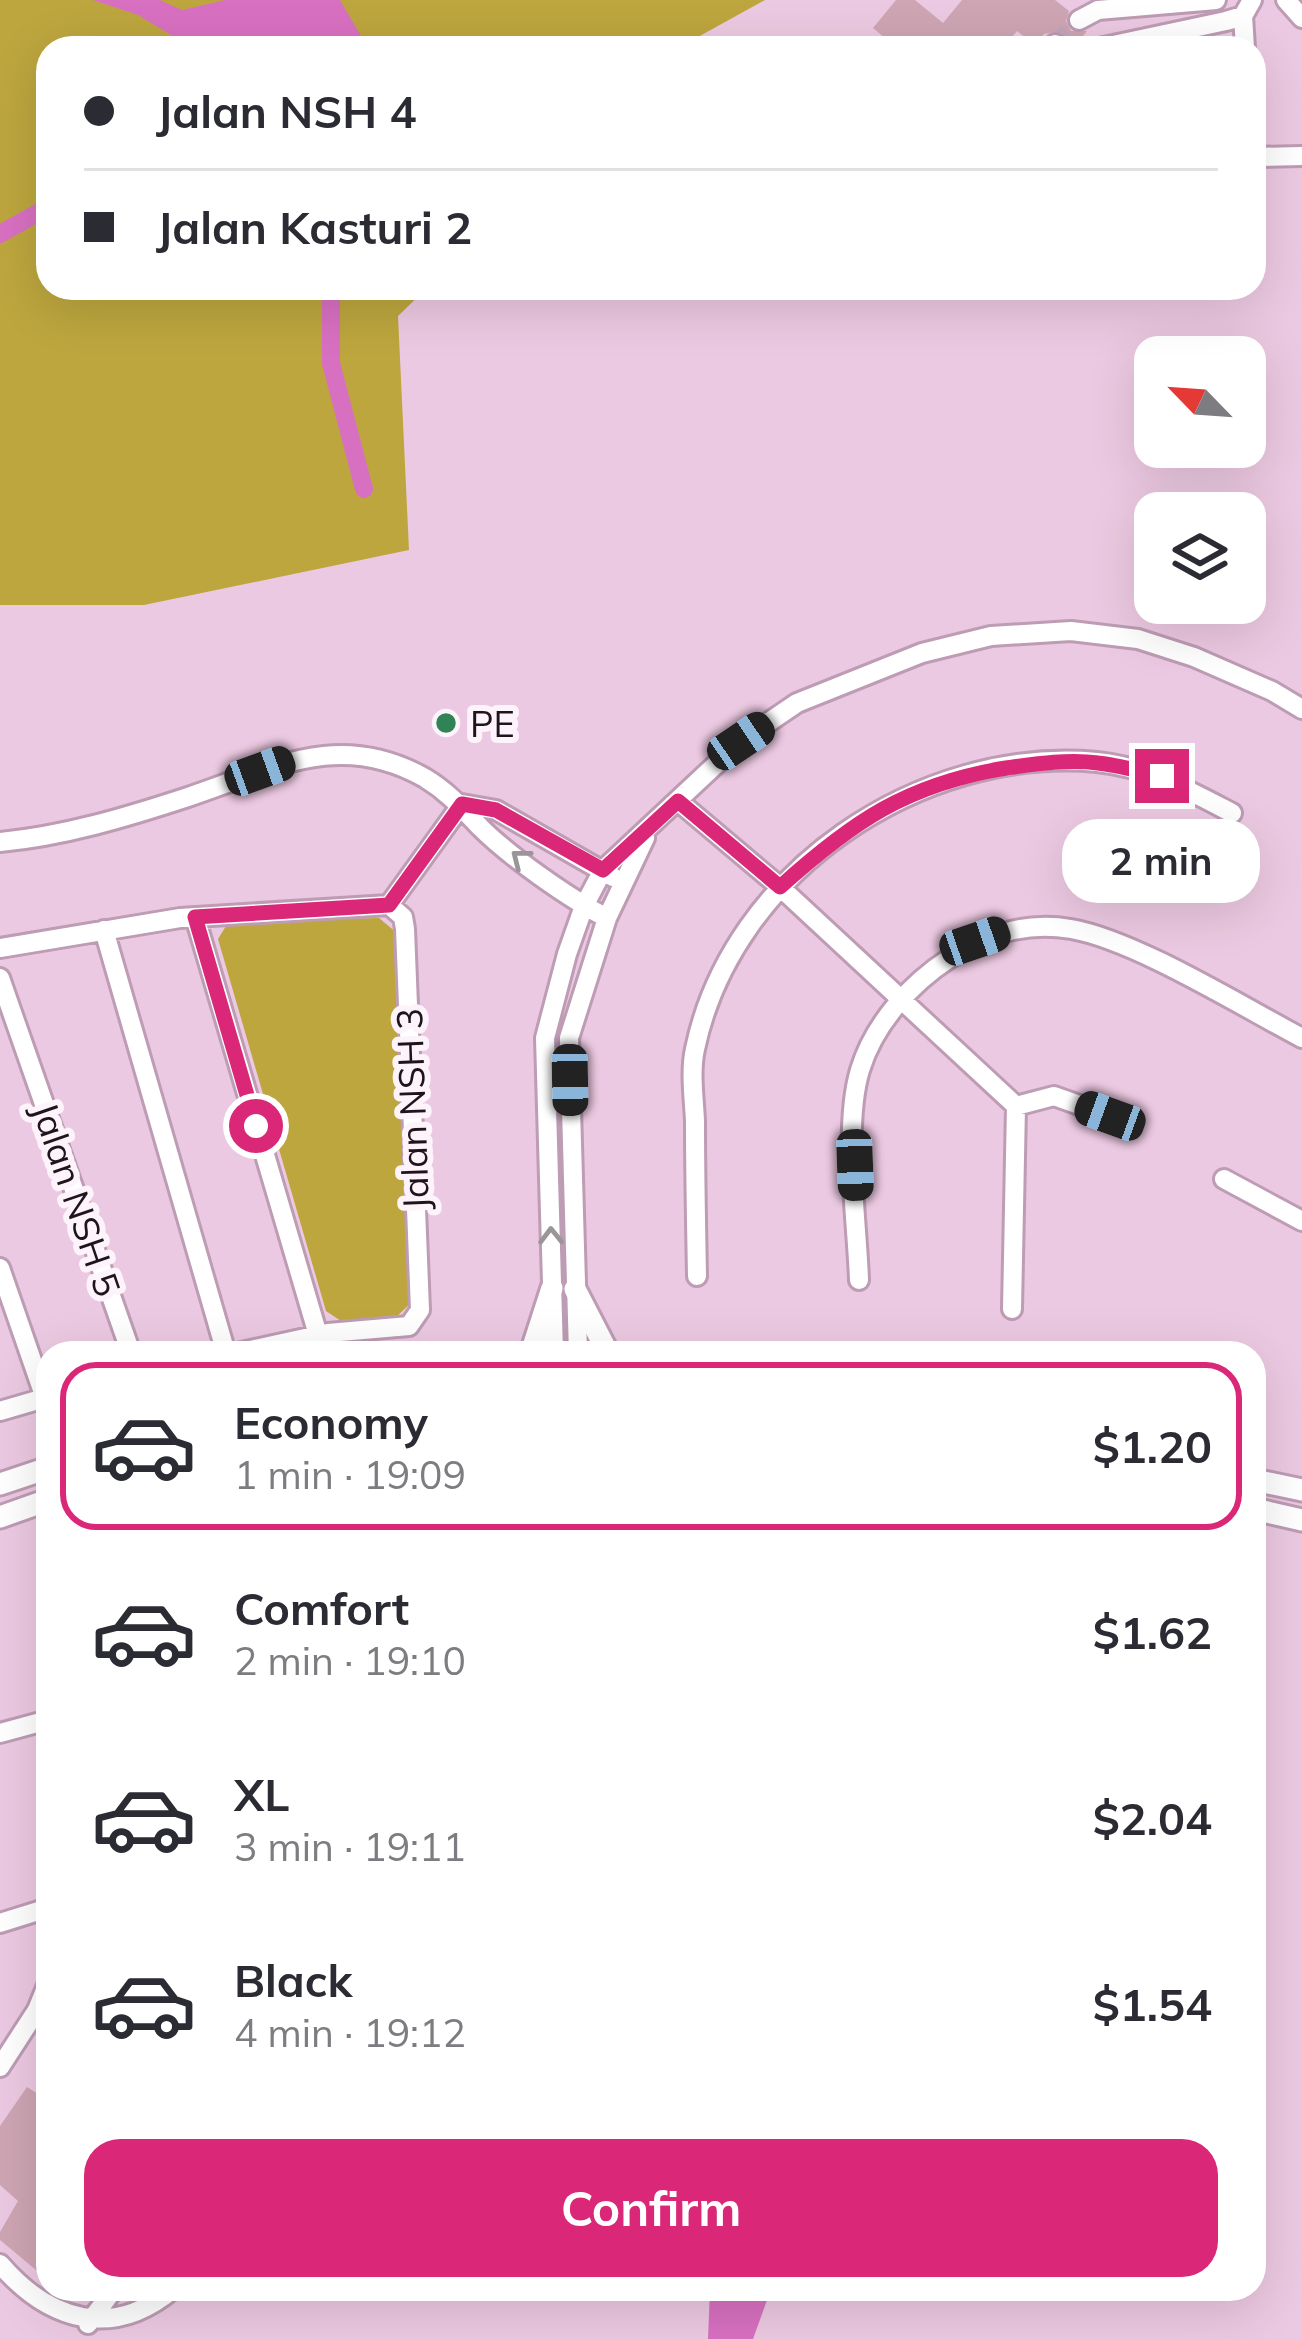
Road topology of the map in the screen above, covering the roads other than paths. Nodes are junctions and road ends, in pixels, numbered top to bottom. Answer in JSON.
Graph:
{"nodes":[{"id":1,"x":1216,"y":0,"type":"edge"},
{"id":2,"x":1286,"y":0,"type":"edge"},
{"id":3,"x":1248,"y":8,"type":"edge"},
{"id":4,"x":1302,"y":18,"type":"edge"},
{"id":5,"x":1079,"y":20,"type":"tunnel mouth"},
{"id":6,"x":1198,"y":36,"type":"edge"},
{"id":7,"x":1302,"y":156,"type":"edge"},
{"id":8,"x":1266,"y":157,"type":"edge"},
{"id":9,"x":1302,"y":709,"type":"edge"},
{"id":10,"x":678,"y":801,"type":"junction"},
{"id":11,"x":462,"y":804,"type":"junction"},
{"id":12,"x":1232,"y":813,"type":"dead end"},
{"id":13,"x":650,"y":828,"type":"junction"},
{"id":14,"x":0,"y":842,"type":"edge"},
{"id":15,"x":603,"y":870,"type":"junction"},
{"id":16,"x":624,"y":884,"type":"junction"},
{"id":17,"x":780,"y":887,"type":"junction"},
{"id":18,"x":389,"y":905,"type":"junction"},
{"id":19,"x":584,"y":906,"type":"junction"},
{"id":20,"x":195,"y":917,"type":"junction"},
{"id":21,"x":607,"y":918,"type":"junction"},
{"id":22,"x":104,"y":930,"type":"junction"},
{"id":23,"x":0,"y":947,"type":"edge"},
{"id":24,"x":0,"y":978,"type":"edge"},
{"id":25,"x":900,"y":998,"type":"junction"},
{"id":26,"x":1301,"y":1034,"type":"edge"},
{"id":27,"x":1016,"y":1106,"type":"junction"},
{"id":28,"x":1110,"y":1116,"type":"dead end"},
{"id":29,"x":1224,"y":1178,"type":"dead end"},
{"id":30,"x":1302,"y":1221,"type":"edge"},
{"id":31,"x":0,"y":1268,"type":"edge"},
{"id":32,"x":697,"y":1276,"type":"dead end"},
{"id":33,"x":860,"y":1280,"type":"dead end"},
{"id":34,"x":563,"y":1289,"type":"junction"},
{"id":35,"x":1012,"y":1309,"type":"dead end"},
{"id":36,"x":318,"y":1335,"type":"junction"},
{"id":37,"x":126,"y":1341,"type":"edge"},
{"id":38,"x":223,"y":1341,"type":"edge"},
{"id":39,"x":291,"y":1341,"type":"edge"},
{"id":40,"x":536,"y":1341,"type":"edge"},
{"id":41,"x":556,"y":1341,"type":"edge"},
{"id":42,"x":575,"y":1341,"type":"edge"},
{"id":43,"x":600,"y":1341,"type":"edge"},
{"id":44,"x":36,"y":1367,"type":"edge"},
{"id":45,"x":36,"y":1400,"type":"edge"},
{"id":46,"x":0,"y":1411,"type":"edge"},
{"id":47,"x":36,"y":1472,"type":"edge"},
{"id":48,"x":1266,"y":1482,"type":"edge"},
{"id":49,"x":0,"y":1484,"type":"edge"},
{"id":50,"x":1302,"y":1490,"type":"edge"},
{"id":51,"x":36,"y":1504,"type":"edge"},
{"id":52,"x":1266,"y":1512,"type":"edge"},
{"id":53,"x":0,"y":1516,"type":"edge"},
{"id":54,"x":1302,"y":1520,"type":"edge"},
{"id":55,"x":36,"y":1723,"type":"edge"},
{"id":56,"x":0,"y":1733,"type":"edge"},
{"id":57,"x":36,"y":1912,"type":"edge"},
{"id":58,"x":0,"y":1923,"type":"edge"},
{"id":59,"x":36,"y":2012,"type":"edge"},
{"id":60,"x":0,"y":2067,"type":"edge"},
{"id":61,"x":0,"y":2264,"type":"edge"},
{"id":62,"x":36,"y":2296,"type":"edge"},
{"id":63,"x":42,"y":2301,"type":"edge"},
{"id":64,"x":104,"y":2301,"type":"edge"},
{"id":65,"x":159,"y":2301,"type":"edge"},
{"id":66,"x":88,"y":2324,"type":"junction"}],
"edges":[{"from":1,"to":5,"type":"street"},
{"from":2,"to":4,"type":"street"},
{"from":3,"to":6,"type":"street"},
{"from":7,"to":8,"type":"street"},
{"from":9,"to":10,"type":"street"},
{"from":10,"to":13,"type":"street"},
{"from":10,"to":17,"type":"street"},
{"from":11,"to":14,"type":"street"},
{"from":11,"to":15,"type":"street"},
{"from":11,"to":18,"type":"street"},
{"from":19,"to":11,"type":"street","one_way":true},
{"from":12,"to":17,"type":"street"},
{"from":13,"to":15,"type":"street"},
{"from":13,"to":16,"type":"street"},
{"from":15,"to":16,"type":"street"},
{"from":15,"to":19,"type":"street"},
{"from":16,"to":21,"type":"street"},
{"from":17,"to":25,"type":"street"},
{"from":17,"to":32,"type":"street"},
{"from":18,"to":20,"type":"street"},
{"from":18,"to":36,"type":"street","name":"Jalan NSH 3"},
{"from":19,"to":21,"type":"street"},
{"from":34,"to":19,"type":"street","one_way":true},
{"from":20,"to":22,"type":"street"},
{"from":20,"to":36,"type":"street"},
{"from":21,"to":34,"type":"street"},
{"from":22,"to":23,"type":"street"},
{"from":22,"to":38,"type":"street"},
{"from":24,"to":37,"type":"street","name":"Jalan NSH 5"},
{"from":25,"to":26,"type":"street"},
{"from":25,"to":27,"type":"street"},
{"from":25,"to":33,"type":"street"},
{"from":27,"to":28,"type":"street"},
{"from":27,"to":35,"type":"street"},
{"from":29,"to":30,"type":"street"},
{"from":31,"to":44,"type":"street"},
{"from":34,"to":40,"type":"main road"},
{"from":34,"to":41,"type":"street"},
{"from":34,"to":42,"type":"street"},
{"from":34,"to":43,"type":"main road"},
{"from":36,"to":39,"type":"street"},
{"from":45,"to":46,"type":"street"},
{"from":47,"to":49,"type":"main road"},
{"from":48,"to":50,"type":"main road"},
{"from":51,"to":53,"type":"main road"},
{"from":52,"to":54,"type":"main road"},
{"from":55,"to":56,"type":"street"},
{"from":57,"to":58,"type":"street"},
{"from":59,"to":60,"type":"street"},
{"from":61,"to":62,"type":"street"},
{"from":63,"to":66,"type":"street"},
{"from":64,"to":66,"type":"street"},
{"from":65,"to":66,"type":"street"}]}
